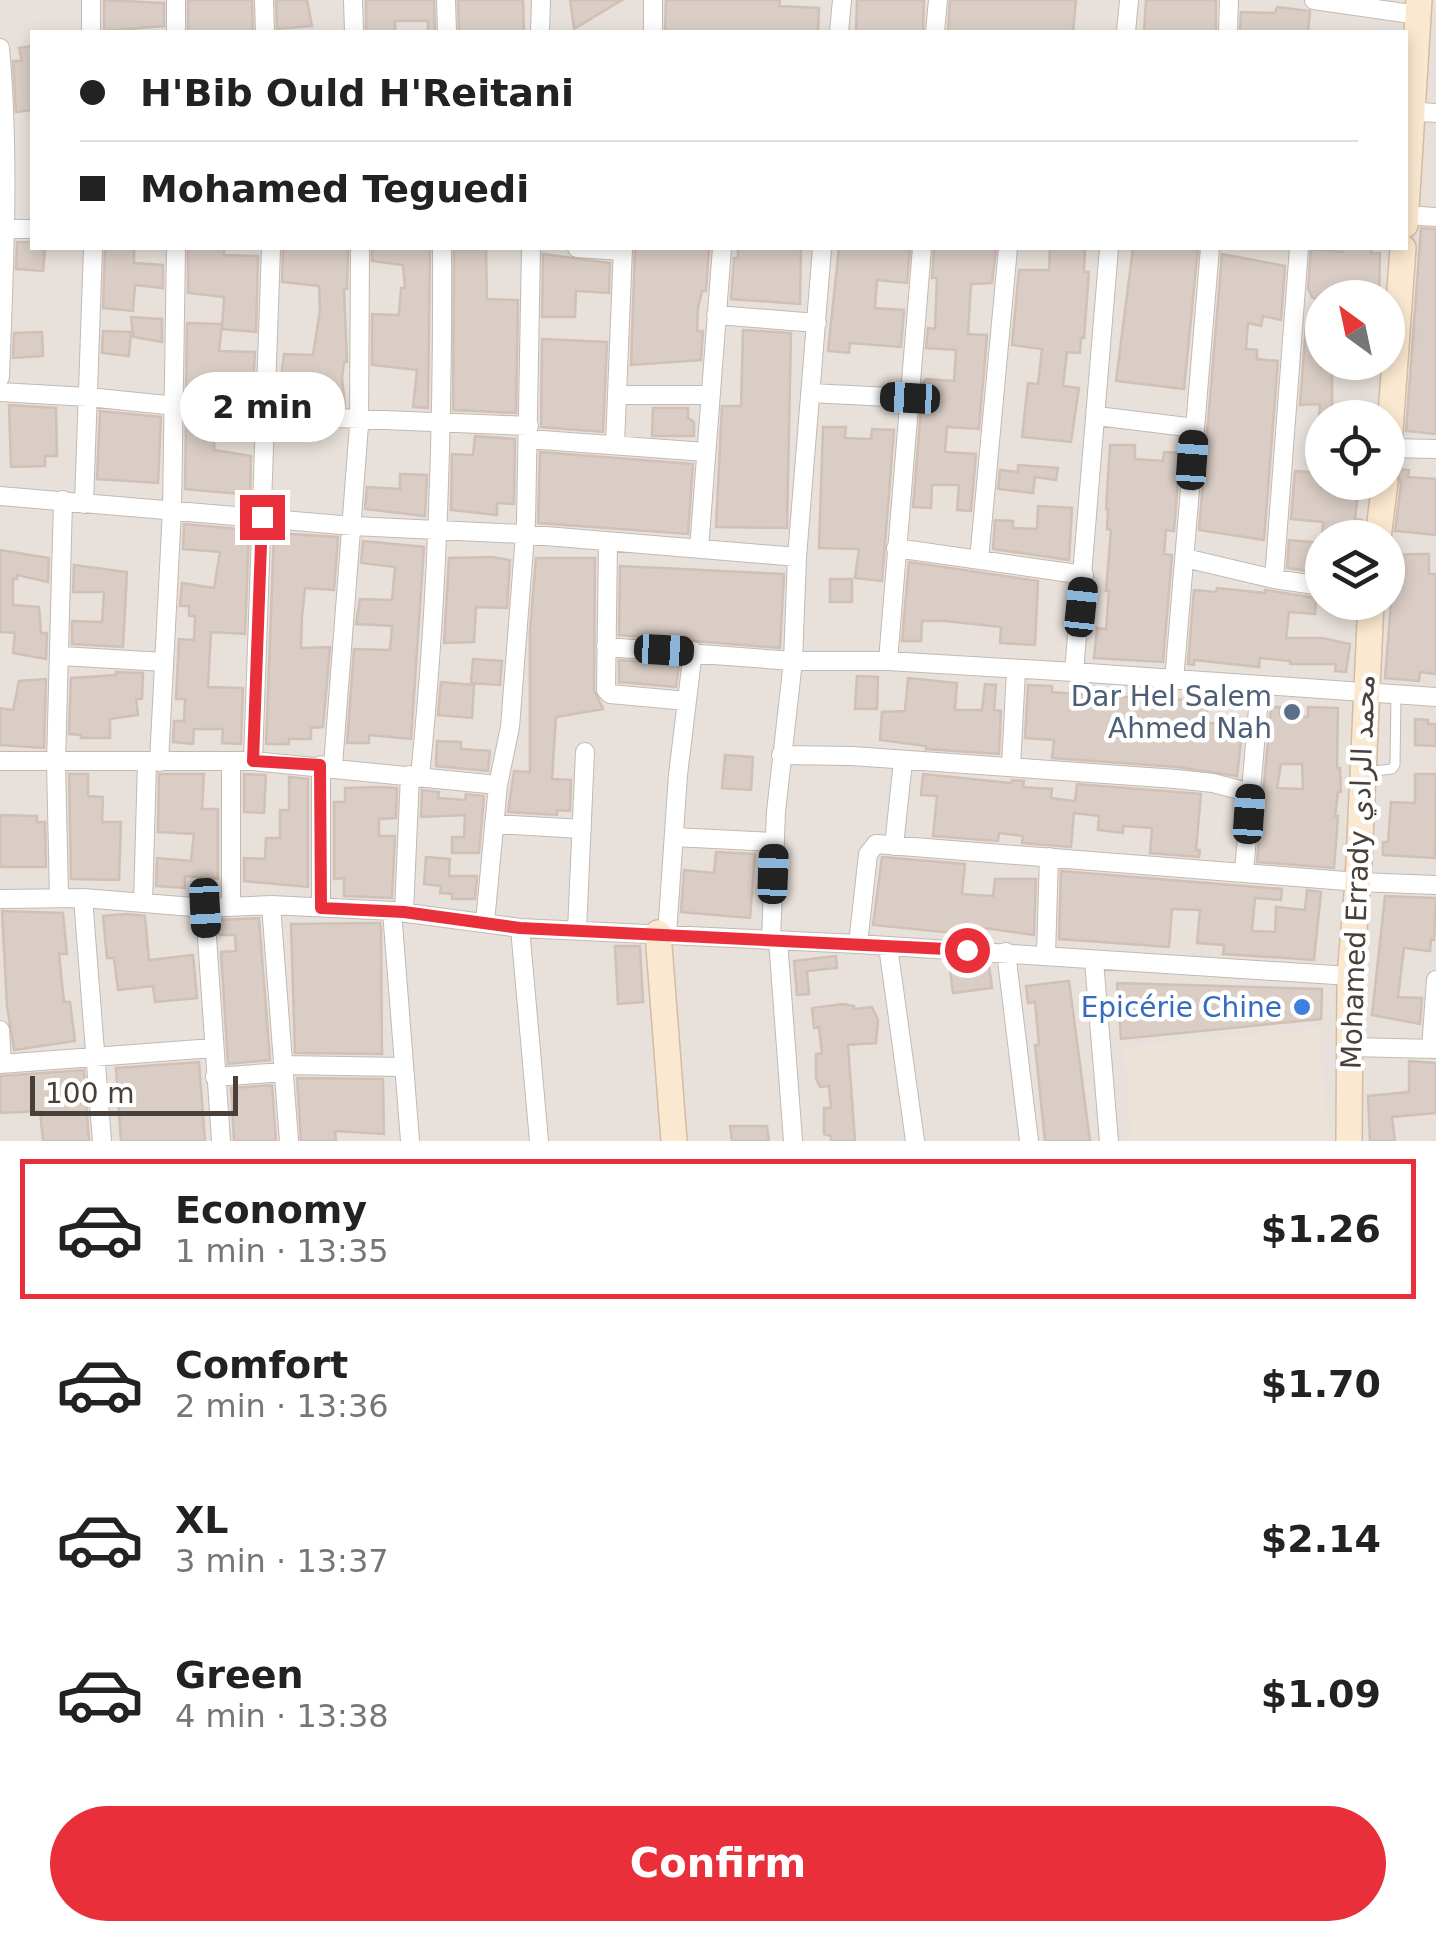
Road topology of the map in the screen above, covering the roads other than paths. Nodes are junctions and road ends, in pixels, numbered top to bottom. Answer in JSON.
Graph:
{"nodes":[{"id":1,"x":91,"y":0,"type":"edge"},
{"id":2,"x":176,"y":0,"type":"edge"},
{"id":3,"x":264,"y":0,"type":"edge"},
{"id":4,"x":353,"y":0,"type":"edge"},
{"id":5,"x":446,"y":0,"type":"edge"},
{"id":6,"x":541,"y":0,"type":"edge"},
{"id":7,"x":653,"y":0,"type":"edge"},
{"id":8,"x":842,"y":0,"type":"edge"},
{"id":9,"x":938,"y":0,"type":"edge"},
{"id":10,"x":1129,"y":0,"type":"edge"},
{"id":11,"x":1230,"y":0,"type":"edge"},
{"id":12,"x":1315,"y":0,"type":"edge"},
{"id":13,"x":1418,"y":7,"type":"edge"},
{"id":14,"x":91,"y":30,"type":"edge"},
{"id":15,"x":176,"y":30,"type":"edge"},
{"id":16,"x":265,"y":30,"type":"edge"},
{"id":17,"x":354,"y":30,"type":"edge"},
{"id":18,"x":447,"y":30,"type":"edge"},
{"id":19,"x":540,"y":30,"type":"edge"},
{"id":20,"x":652,"y":30,"type":"edge"},
{"id":21,"x":840,"y":30,"type":"edge"},
{"id":22,"x":934,"y":30,"type":"edge"},
{"id":23,"x":1126,"y":30,"type":"edge"},
{"id":24,"x":1228,"y":30,"type":"edge"},
{"id":25,"x":0,"y":48,"type":"edge"},
{"id":26,"x":1417,"y":112,"type":"edge"},
{"id":27,"x":1408,"y":196,"type":"edge"},
{"id":28,"x":1408,"y":215,"type":"edge"},
{"id":29,"x":1436,"y":217,"type":"edge"},
{"id":30,"x":3,"y":228,"type":"edge"},
{"id":31,"x":30,"y":229,"type":"edge"},
{"id":32,"x":93,"y":250,"type":"edge"},
{"id":33,"x":176,"y":250,"type":"edge"},
{"id":34,"x":271,"y":250,"type":"edge"},
{"id":35,"x":360,"y":250,"type":"edge"},
{"id":36,"x":442,"y":250,"type":"edge"},
{"id":37,"x":531,"y":250,"type":"edge"},
{"id":38,"x":623,"y":250,"type":"edge"},
{"id":39,"x":722,"y":250,"type":"edge"},
{"id":40,"x":822,"y":250,"type":"edge"},
{"id":41,"x":922,"y":250,"type":"edge"},
{"id":42,"x":1008,"y":250,"type":"edge"},
{"id":43,"x":1109,"y":250,"type":"edge"},
{"id":44,"x":1210,"y":250,"type":"edge"},
{"id":45,"x":1299,"y":250,"type":"edge"},
{"id":46,"x":1403,"y":250,"type":"edge"},
{"id":47,"x":716,"y":315,"type":"junction"},
{"id":48,"x":817,"y":322,"type":"junction"},
{"id":49,"x":0,"y":377,"type":"edge"},
{"id":50,"x":0,"y":392,"type":"edge"},
{"id":51,"x":810,"y":393,"type":"junction"},
{"id":52,"x":617,"y":395,"type":"junction"},
{"id":53,"x":712,"y":396,"type":"junction"},
{"id":54,"x":88,"y":397,"type":"junction"},
{"id":55,"x":910,"y":398,"type":"junction"},
{"id":56,"x":1392,"y":400,"type":"edge"},
{"id":57,"x":172,"y":406,"type":"junction"},
{"id":58,"x":266,"y":415,"type":"junction"},
{"id":59,"x":1097,"y":416,"type":"junction"},
{"id":60,"x":359,"y":420,"type":"junction"},
{"id":61,"x":442,"y":421,"type":"junction"},
{"id":62,"x":1195,"y":428,"type":"junction"},
{"id":63,"x":528,"y":433,"type":"junction"},
{"id":64,"x":615,"y":444,"type":"junction"},
{"id":65,"x":1405,"y":449,"type":"edge"},
{"id":66,"x":1436,"y":450,"type":"edge"},
{"id":67,"x":706,"y":452,"type":"junction"},
{"id":68,"x":0,"y":496,"type":"edge"},
{"id":69,"x":63,"y":500,"type":"junction"},
{"id":70,"x":84,"y":504,"type":"junction"},
{"id":71,"x":172,"y":510,"type":"junction"},
{"id":72,"x":262,"y":517,"type":"junction"},
{"id":73,"x":353,"y":526,"type":"junction"},
{"id":74,"x":436,"y":529,"type":"junction"},
{"id":75,"x":522,"y":534,"type":"junction"},
{"id":76,"x":608,"y":542,"type":"junction"},
{"id":77,"x":896,"y":548,"type":"junction"},
{"id":78,"x":699,"y":549,"type":"junction"},
{"id":79,"x":797,"y":558,"type":"junction"},
{"id":80,"x":1186,"y":558,"type":"junction"},
{"id":81,"x":980,"y":560,"type":"junction"},
{"id":82,"x":1084,"y":575,"type":"junction"},
{"id":83,"x":1274,"y":579,"type":"junction"},
{"id":84,"x":1305,"y":584,"type":"edge"},
{"id":85,"x":1371,"y":620,"type":"edge"},
{"id":86,"x":606,"y":647,"type":"junction"},
{"id":87,"x":693,"y":652,"type":"junction"},
{"id":88,"x":61,"y":656,"type":"junction"},
{"id":89,"x":794,"y":661,"type":"junction"},
{"id":90,"x":888,"y":661,"type":"junction"},
{"id":91,"x":164,"y":662,"type":"junction"},
{"id":92,"x":1016,"y":670,"type":"junction"},
{"id":93,"x":1074,"y":672,"type":"junction"},
{"id":94,"x":1174,"y":680,"type":"junction"},
{"id":95,"x":1260,"y":686,"type":"junction"},
{"id":96,"x":1365,"y":693,"type":"junction"},
{"id":97,"x":1396,"y":696,"type":"junction"},
{"id":98,"x":1436,"y":697,"type":"edge"},
{"id":99,"x":687,"y":702,"type":"junction"},
{"id":100,"x":585,"y":752,"type":"dead end"},
{"id":101,"x":781,"y":755,"type":"junction"},
{"id":102,"x":0,"y":761,"type":"edge"},
{"id":103,"x":253,"y":761,"type":"junction"},
{"id":104,"x":903,"y":761,"type":"junction"},
{"id":105,"x":153,"y":762,"type":"junction"},
{"id":106,"x":231,"y":763,"type":"junction"},
{"id":107,"x":56,"y":764,"type":"junction"},
{"id":108,"x":327,"y":766,"type":"junction"},
{"id":109,"x":1010,"y":766,"type":"junction"},
{"id":110,"x":1362,"y":772,"type":"junction"},
{"id":111,"x":415,"y":776,"type":"junction"},
{"id":112,"x":498,"y":785,"type":"junction"},
{"id":113,"x":1250,"y":793,"type":"junction"},
{"id":114,"x":494,"y":824,"type":"junction"},
{"id":115,"x":582,"y":829,"type":"junction"},
{"id":116,"x":674,"y":837,"type":"junction"},
{"id":117,"x":774,"y":842,"type":"junction"},
{"id":118,"x":894,"y":846,"type":"junction"},
{"id":119,"x":1049,"y":857,"type":"junction"},
{"id":120,"x":1244,"y":872,"type":"junction"},
{"id":121,"x":1358,"y":882,"type":"junction"},
{"id":122,"x":1436,"y":885,"type":"edge"},
{"id":123,"x":60,"y":898,"type":"junction"},
{"id":124,"x":83,"y":898,"type":"junction"},
{"id":125,"x":0,"y":899,"type":"edge"},
{"id":126,"x":143,"y":903,"type":"junction"},
{"id":127,"x":271,"y":905,"type":"junction"},
{"id":128,"x":231,"y":906,"type":"junction"},
{"id":129,"x":205,"y":908,"type":"junction"},
{"id":130,"x":321,"y":908,"type":"junction"},
{"id":131,"x":398,"y":911,"type":"junction"},
{"id":132,"x":485,"y":922,"type":"junction"},
{"id":133,"x":520,"y":928,"type":"junction"},
{"id":134,"x":577,"y":930,"type":"junction"},
{"id":135,"x":662,"y":933,"type":"junction"},
{"id":136,"x":774,"y":940,"type":"junction"},
{"id":137,"x":858,"y":944,"type":"junction"},
{"id":138,"x":888,"y":946,"type":"junction"},
{"id":139,"x":1006,"y":952,"type":"junction"},
{"id":140,"x":1046,"y":956,"type":"junction"},
{"id":141,"x":1094,"y":961,"type":"junction"},
{"id":142,"x":1350,"y":976,"type":"junction"},
{"id":143,"x":1436,"y":980,"type":"edge"},
{"id":144,"x":0,"y":1030,"type":"edge"},
{"id":145,"x":1350,"y":1047,"type":"junction"},
{"id":146,"x":213,"y":1048,"type":"junction"},
{"id":147,"x":1433,"y":1049,"type":"edge"},
{"id":148,"x":95,"y":1056,"type":"junction"},
{"id":149,"x":1,"y":1064,"type":"edge"},
{"id":150,"x":402,"y":1068,"type":"junction"},
{"id":151,"x":284,"y":1069,"type":"junction"},
{"id":152,"x":215,"y":1077,"type":"junction"},
{"id":153,"x":102,"y":1141,"type":"edge"},
{"id":154,"x":221,"y":1141,"type":"edge"},
{"id":155,"x":289,"y":1141,"type":"edge"},
{"id":156,"x":410,"y":1141,"type":"edge"},
{"id":157,"x":539,"y":1141,"type":"edge"},
{"id":158,"x":674,"y":1141,"type":"edge"},
{"id":159,"x":793,"y":1141,"type":"edge"},
{"id":160,"x":915,"y":1141,"type":"edge"},
{"id":161,"x":1028,"y":1141,"type":"edge"},
{"id":162,"x":1109,"y":1141,"type":"edge"},
{"id":163,"x":1349,"y":1141,"type":"edge"}],
"edges":[{"from":1,"to":14,"type":"street"},
{"from":2,"to":15,"type":"street"},
{"from":3,"to":16,"type":"street"},
{"from":4,"to":17,"type":"street"},
{"from":5,"to":18,"type":"street"},
{"from":6,"to":19,"type":"street"},
{"from":7,"to":20,"type":"street"},
{"from":8,"to":21,"type":"street"},
{"from":9,"to":22,"type":"street"},
{"from":10,"to":23,"type":"street"},
{"from":11,"to":24,"type":"street"},
{"from":12,"to":13,"type":"street"},
{"from":13,"to":26,"type":"street"},
{"from":25,"to":30,"type":"street"},
{"from":26,"to":27,"type":"street"},
{"from":28,"to":29,"type":"street"},
{"from":30,"to":31,"type":"street"},
{"from":30,"to":49,"type":"street"},
{"from":32,"to":54,"type":"street"},
{"from":33,"to":57,"type":"street"},
{"from":34,"to":58,"type":"street"},
{"from":35,"to":60,"type":"street"},
{"from":36,"to":61,"type":"street"},
{"from":37,"to":63,"type":"street"},
{"from":38,"to":52,"type":"street"},
{"from":39,"to":47,"type":"street"},
{"from":40,"to":48,"type":"street"},
{"from":41,"to":55,"type":"street"},
{"from":42,"to":81,"type":"street"},
{"from":43,"to":59,"type":"street"},
{"from":44,"to":62,"type":"street"},
{"from":45,"to":83,"type":"street"},
{"from":46,"to":56,"type":"street"},
{"from":47,"to":48,"type":"street"},
{"from":47,"to":53,"type":"street"},
{"from":48,"to":51,"type":"street"},
{"from":50,"to":54,"type":"street"},
{"from":51,"to":55,"type":"street"},
{"from":51,"to":79,"type":"street"},
{"from":52,"to":53,"type":"street"},
{"from":52,"to":64,"type":"street"},
{"from":53,"to":67,"type":"street"},
{"from":54,"to":57,"type":"street"},
{"from":54,"to":70,"type":"street"},
{"from":55,"to":77,"type":"street"},
{"from":57,"to":58,"type":"street"},
{"from":57,"to":71,"type":"street"},
{"from":58,"to":60,"type":"street"},
{"from":58,"to":72,"type":"street"},
{"from":59,"to":62,"type":"street"},
{"from":59,"to":82,"type":"street"},
{"from":60,"to":61,"type":"street"},
{"from":60,"to":73,"type":"street"},
{"from":61,"to":63,"type":"street"},
{"from":61,"to":74,"type":"street"},
{"from":62,"to":80,"type":"street"},
{"from":63,"to":64,"type":"street"},
{"from":63,"to":75,"type":"street"},
{"from":64,"to":67,"type":"street"},
{"from":65,"to":66,"type":"street"},
{"from":67,"to":78,"type":"street"},
{"from":68,"to":69,"type":"street"},
{"from":69,"to":70,"type":"street"},
{"from":69,"to":88,"type":"street"},
{"from":70,"to":71,"type":"street"},
{"from":71,"to":72,"type":"street"},
{"from":71,"to":91,"type":"street"},
{"from":72,"to":73,"type":"street"},
{"from":72,"to":103,"type":"street"},
{"from":73,"to":74,"type":"street"},
{"from":73,"to":108,"type":"street"},
{"from":74,"to":75,"type":"street"},
{"from":74,"to":111,"type":"street"},
{"from":75,"to":76,"type":"street"},
{"from":75,"to":112,"type":"street"},
{"from":76,"to":78,"type":"street"},
{"from":76,"to":86,"type":"street"},
{"from":77,"to":81,"type":"street"},
{"from":77,"to":90,"type":"street"},
{"from":78,"to":79,"type":"street"},
{"from":79,"to":89,"type":"street"},
{"from":80,"to":83,"type":"street"},
{"from":80,"to":94,"type":"street"},
{"from":81,"to":82,"type":"street"},
{"from":82,"to":93,"type":"street"},
{"from":83,"to":84,"type":"street"},
{"from":85,"to":96,"type":"street","name":"Mohamed Errady محمد الرادي"},
{"from":86,"to":87,"type":"street"},
{"from":86,"to":99,"type":"street"},
{"from":87,"to":89,"type":"street"},
{"from":87,"to":99,"type":"street"},
{"from":88,"to":91,"type":"street"},
{"from":88,"to":107,"type":"street"},
{"from":89,"to":90,"type":"street"},
{"from":89,"to":101,"type":"street"},
{"from":90,"to":92,"type":"street"},
{"from":91,"to":105,"type":"street"},
{"from":92,"to":93,"type":"street"},
{"from":92,"to":109,"type":"street"},
{"from":93,"to":94,"type":"street"},
{"from":94,"to":95,"type":"street"},
{"from":95,"to":96,"type":"street"},
{"from":95,"to":113,"type":"street"},
{"from":96,"to":97,"type":"street"},
{"from":96,"to":110,"type":"street","name":"Mohamed Errady محمد الرادي"},
{"from":97,"to":98,"type":"street"},
{"from":97,"to":110,"type":"lane"},
{"from":99,"to":116,"type":"street"},
{"from":100,"to":115,"type":"street"},
{"from":101,"to":104,"type":"street"},
{"from":101,"to":117,"type":"street"},
{"from":102,"to":107,"type":"street"},
{"from":103,"to":106,"type":"street"},
{"from":103,"to":108,"type":"street"},
{"from":104,"to":109,"type":"street"},
{"from":104,"to":118,"type":"street"},
{"from":105,"to":106,"type":"street"},
{"from":105,"to":107,"type":"street"},
{"from":105,"to":126,"type":"street"},
{"from":106,"to":128,"type":"street"},
{"from":107,"to":123,"type":"street"},
{"from":108,"to":111,"type":"street"},
{"from":108,"to":130,"type":"street"},
{"from":109,"to":113,"type":"street"},
{"from":110,"to":121,"type":"street","name":"Mohamed Errady محمد الرادي"},
{"from":111,"to":112,"type":"street"},
{"from":111,"to":131,"type":"street"},
{"from":112,"to":114,"type":"street"},
{"from":113,"to":120,"type":"street"},
{"from":114,"to":115,"type":"street"},
{"from":114,"to":132,"type":"street"},
{"from":115,"to":134,"type":"street"},
{"from":116,"to":117,"type":"street"},
{"from":116,"to":135,"type":"street"},
{"from":117,"to":136,"type":"street"},
{"from":118,"to":119,"type":"street"},
{"from":118,"to":137,"type":"street"},
{"from":119,"to":120,"type":"street"},
{"from":119,"to":140,"type":"street"},
{"from":120,"to":121,"type":"street"},
{"from":121,"to":122,"type":"street"},
{"from":121,"to":142,"type":"street","name":"Mohamed Errady محمد الرادي"},
{"from":123,"to":124,"type":"street"},
{"from":123,"to":125,"type":"street"},
{"from":124,"to":126,"type":"street"},
{"from":124,"to":148,"type":"street"},
{"from":126,"to":129,"type":"street"},
{"from":127,"to":128,"type":"street"},
{"from":127,"to":130,"type":"street"},
{"from":127,"to":151,"type":"street"},
{"from":128,"to":129,"type":"street"},
{"from":129,"to":146,"type":"street"},
{"from":130,"to":131,"type":"street"},
{"from":131,"to":132,"type":"street"},
{"from":131,"to":150,"type":"street"},
{"from":132,"to":133,"type":"street"},
{"from":133,"to":134,"type":"street"},
{"from":133,"to":157,"type":"street"},
{"from":134,"to":135,"type":"street"},
{"from":135,"to":136,"type":"street"},
{"from":135,"to":158,"type":"street"},
{"from":136,"to":137,"type":"street"},
{"from":136,"to":159,"type":"street"},
{"from":137,"to":138,"type":"street"},
{"from":138,"to":139,"type":"street"},
{"from":138,"to":160,"type":"street"},
{"from":139,"to":140,"type":"street"},
{"from":139,"to":161,"type":"street"},
{"from":140,"to":141,"type":"street"},
{"from":141,"to":142,"type":"street"},
{"from":141,"to":162,"type":"street"},
{"from":142,"to":145,"type":"street","name":"Mohamed Errady محمد الرادي"},
{"from":143,"to":147,"type":"street"},
{"from":144,"to":149,"type":"street"},
{"from":145,"to":147,"type":"street"},
{"from":145,"to":163,"type":"street","name":"Mohamed Errady محمد الرادي"},
{"from":146,"to":148,"type":"street"},
{"from":146,"to":152,"type":"street"},
{"from":148,"to":149,"type":"street"},
{"from":148,"to":153,"type":"street"},
{"from":150,"to":151,"type":"street"},
{"from":150,"to":156,"type":"street"},
{"from":151,"to":152,"type":"street"},
{"from":151,"to":155,"type":"street"},
{"from":152,"to":154,"type":"street"}]}
